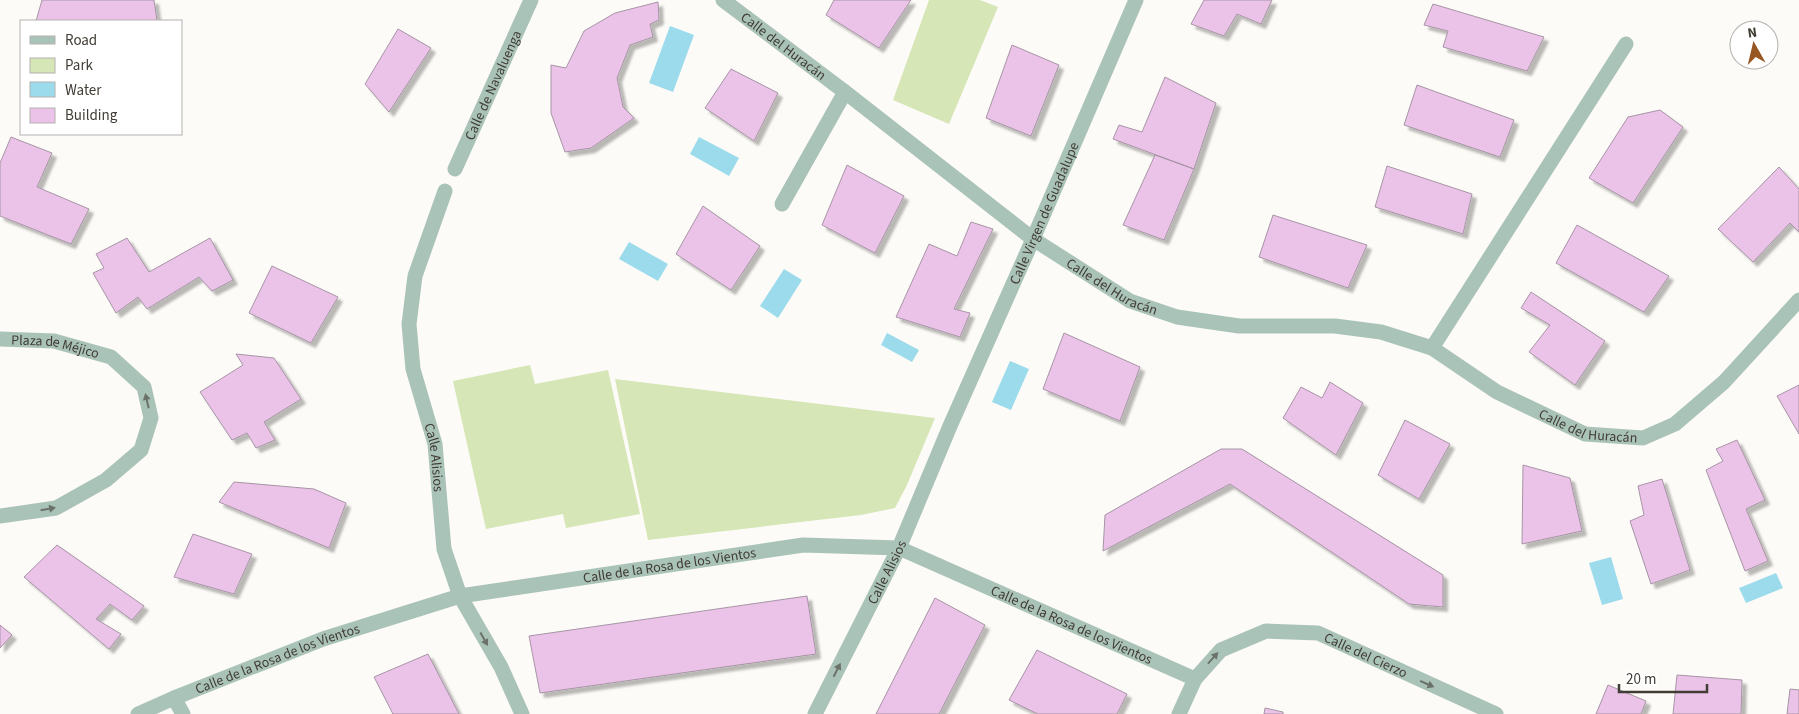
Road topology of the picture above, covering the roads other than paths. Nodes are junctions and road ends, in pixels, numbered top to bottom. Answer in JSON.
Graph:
{"nodes":[{"id":1,"x":531,"y":0,"type":"edge"},
{"id":2,"x":723,"y":0,"type":"edge"},
{"id":3,"x":1136,"y":0,"type":"edge"},
{"id":4,"x":742,"y":6,"type":"edge"},
{"id":5,"x":1626,"y":44,"type":"dead end"},
{"id":6,"x":845,"y":92,"type":"junction"},
{"id":7,"x":456,"y":169,"type":"dead end"},
{"id":8,"x":445,"y":191,"type":"dead end"},
{"id":9,"x":782,"y":204,"type":"dead end"},
{"id":10,"x":1033,"y":239,"type":"junction"},
{"id":11,"x":1799,"y":300,"type":"edge"},
{"id":12,"x":0,"y":339,"type":"edge"},
{"id":13,"x":1432,"y":348,"type":"junction"},
{"id":14,"x":950,"y":426,"type":"joint"},
{"id":15,"x":0,"y":516,"type":"edge"},
{"id":16,"x":899,"y":548,"type":"junction"},
{"id":17,"x":460,"y":596,"type":"junction"},
{"id":18,"x":1195,"y":679,"type":"junction"},
{"id":19,"x":174,"y":698,"type":"junction"},
{"id":20,"x":138,"y":714,"type":"edge"},
{"id":21,"x":184,"y":714,"type":"edge"},
{"id":22,"x":522,"y":714,"type":"edge"},
{"id":23,"x":815,"y":714,"type":"edge"},
{"id":24,"x":1179,"y":714,"type":"edge"},
{"id":25,"x":1496,"y":714,"type":"edge"}],
"edges":[{"from":1,"to":7,"type":"street","name":"Calle de Navaluenga"},
{"from":2,"to":4,"type":"street","name":"Calle del Huracán"},
{"from":3,"to":10,"type":"street","name":"Calle Virgen de Guadalupe"},
{"from":4,"to":6,"type":"street","name":"Calle del Huracán"},
{"from":5,"to":13,"type":"street"},
{"from":6,"to":9,"type":"street"},
{"from":6,"to":10,"type":"street","name":"Calle del Huracán"},
{"from":8,"to":17,"type":"street","name":"Calle Alisios"},
{"from":10,"to":13,"type":"street","name":"Calle del Huracán"},
{"from":10,"to":14,"type":"street","name":"Calle Virgen de Guadalupe"},
{"from":11,"to":13,"type":"street","name":"Calle del Huracán"},
{"from":15,"to":12,"type":"street","name":"Plaza de Méjico","one_way":true},
{"from":14,"to":16,"type":"street","name":"Calle Alisios"},
{"from":16,"to":17,"type":"street","name":"Calle de la Rosa de los Vientos"},
{"from":16,"to":18,"type":"street","name":"Calle de la Rosa de los Vientos"},
{"from":23,"to":16,"type":"street","name":"Calle Alisios","one_way":true},
{"from":17,"to":19,"type":"street","name":"Calle de la Rosa de los Vientos"},
{"from":17,"to":22,"type":"street","name":"Calle Alisios","one_way":true},
{"from":18,"to":24,"type":"street","name":"Calle del Cierzo"},
{"from":18,"to":25,"type":"street","name":"Calle del Cierzo","one_way":true},
{"from":19,"to":20,"type":"street","name":"Calle de la Rosa de los Vientos"},
{"from":19,"to":21,"type":"street"}]}
